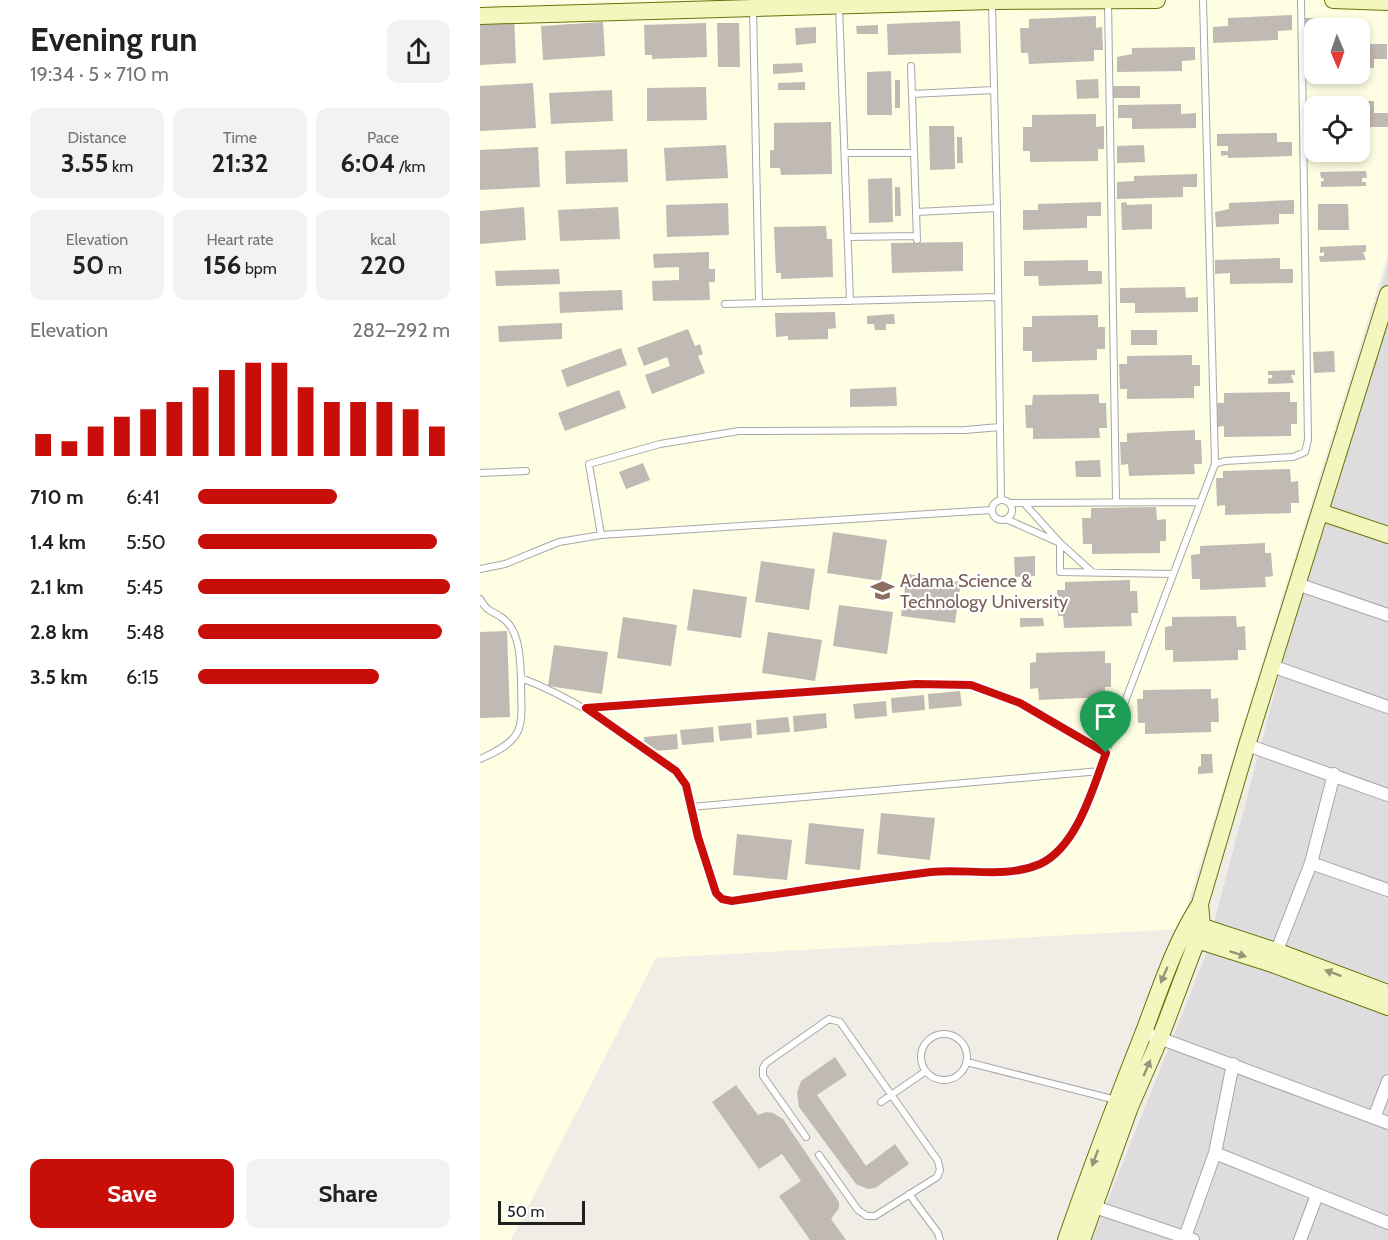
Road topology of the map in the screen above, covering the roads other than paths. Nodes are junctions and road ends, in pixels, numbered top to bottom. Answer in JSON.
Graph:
{"nodes":[{"id":1,"x":992,"y":0,"type":"edge"},
{"id":2,"x":1108,"y":0,"type":"edge"},
{"id":3,"x":1157,"y":0,"type":"edge"},
{"id":4,"x":1203,"y":0,"type":"edge"},
{"id":5,"x":1301,"y":0,"type":"edge"},
{"id":6,"x":1333,"y":0,"type":"edge"},
{"id":7,"x":1388,"y":2,"type":"edge"},
{"id":8,"x":715,"y":4,"type":"edge"},
{"id":9,"x":831,"y":4,"type":"edge"},
{"id":10,"x":753,"y":8,"type":"junction"},
{"id":11,"x":480,"y":16,"type":"edge"},
{"id":12,"x":911,"y":66,"type":"dead end"},
{"id":13,"x":994,"y":90,"type":"junction"},
{"id":14,"x":912,"y":94,"type":"junction"},
{"id":15,"x":844,"y":153,"type":"junction"},
{"id":16,"x":914,"y":153,"type":"junction"},
{"id":17,"x":997,"y":208,"type":"junction"},
{"id":18,"x":916,"y":212,"type":"junction"},
{"id":19,"x":848,"y":237,"type":"junction"},
{"id":20,"x":1388,"y":294,"type":"edge"},
{"id":21,"x":998,"y":297,"type":"junction"},
{"id":22,"x":850,"y":301,"type":"junction"},
{"id":23,"x":759,"y":303,"type":"junction"},
{"id":24,"x":725,"y":304,"type":"dead end"},
{"id":25,"x":1000,"y":427,"type":"junction"},
{"id":26,"x":1215,"y":464,"type":"junction"},
{"id":27,"x":526,"y":471,"type":"dead end"},
{"id":28,"x":480,"y":473,"type":"edge"},
{"id":29,"x":1001,"y":499,"type":"junction"},
{"id":30,"x":1116,"y":501,"type":"junction"},
{"id":31,"x":1200,"y":502,"type":"junction"},
{"id":32,"x":1024,"y":503,"type":"junction"},
{"id":33,"x":1010,"y":504,"type":"junction"},
{"id":34,"x":991,"y":510,"type":"junction"},
{"id":35,"x":1320,"y":512,"type":"junction"},
{"id":36,"x":1006,"y":519,"type":"junction"},
{"id":37,"x":1388,"y":535,"type":"edge"},
{"id":38,"x":601,"y":536,"type":"junction"},
{"id":39,"x":1060,"y":543,"type":"junction"},
{"id":40,"x":480,"y":569,"type":"edge"},
{"id":41,"x":1092,"y":571,"type":"junction"},
{"id":42,"x":1173,"y":574,"type":"junction"},
{"id":43,"x":1297,"y":584,"type":"junction"},
{"id":44,"x":480,"y":599,"type":"edge"},
{"id":45,"x":1388,"y":615,"type":"edge"},
{"id":46,"x":1272,"y":666,"type":"junction"},
{"id":47,"x":521,"y":678,"type":"junction"},
{"id":48,"x":1388,"y":707,"type":"edge"},
{"id":49,"x":586,"y":708,"type":"junction"},
{"id":50,"x":1247,"y":745,"type":"junction"},
{"id":51,"x":1106,"y":753,"type":"junction"},
{"id":52,"x":480,"y":759,"type":"edge"},
{"id":53,"x":1100,"y":771,"type":"junction"},
{"id":54,"x":1334,"y":774,"type":"junction"},
{"id":55,"x":1388,"y":795,"type":"edge"},
{"id":56,"x":691,"y":807,"type":"junction"},
{"id":57,"x":1311,"y":863,"type":"junction"},
{"id":58,"x":1388,"y":890,"type":"edge"},
{"id":59,"x":1192,"y":931,"type":"junction"},
{"id":60,"x":1274,"y":958,"type":"junction"},
{"id":61,"x":1388,"y":993,"type":"edge"},
{"id":62,"x":1388,"y":1007,"type":"edge"},
{"id":63,"x":1143,"y":1032,"type":"junction"},
{"id":64,"x":1160,"y":1038,"type":"junction"},
{"id":65,"x":967,"y":1062,"type":"junction"},
{"id":66,"x":1233,"y":1064,"type":"junction"},
{"id":67,"x":926,"y":1071,"type":"junction"},
{"id":68,"x":1388,"y":1081,"type":"edge"},
{"id":69,"x":890,"y":1095,"type":"junction"},
{"id":70,"x":881,"y":1102,"type":"dead end"},
{"id":71,"x":1123,"y":1104,"type":"junction"},
{"id":72,"x":1374,"y":1118,"type":"junction"},
{"id":73,"x":1388,"y":1123,"type":"edge"},
{"id":74,"x":806,"y":1137,"type":"dead end"},
{"id":75,"x":1215,"y":1153,"type":"junction"},
{"id":76,"x":819,"y":1155,"type":"dead end"},
{"id":77,"x":909,"y":1194,"type":"junction"},
{"id":78,"x":1317,"y":1195,"type":"junction"},
{"id":79,"x":1087,"y":1204,"type":"junction"},
{"id":80,"x":1388,"y":1223,"type":"edge"},
{"id":81,"x":1189,"y":1238,"type":"edge"},
{"id":82,"x":940,"y":1240,"type":"edge"},
{"id":83,"x":1066,"y":1240,"type":"edge"},
{"id":84,"x":1082,"y":1240,"type":"edge"},
{"id":85,"x":1300,"y":1240,"type":"edge"}],
"edges":[{"from":1,"to":2,"type":"street"},
{"from":1,"to":9,"type":"street"},
{"from":1,"to":13,"type":"lane"},
{"from":2,"to":3,"type":"street"},
{"from":2,"to":30,"type":"lane"},
{"from":4,"to":26,"type":"lane"},
{"from":5,"to":26,"type":"lane"},
{"from":6,"to":7,"type":"street"},
{"from":8,"to":10,"type":"street"},
{"from":8,"to":11,"type":"street"},
{"from":9,"to":10,"type":"street"},
{"from":9,"to":15,"type":"lane"},
{"from":10,"to":23,"type":"lane"},
{"from":12,"to":14,"type":"lane"},
{"from":13,"to":14,"type":"lane"},
{"from":13,"to":17,"type":"lane"},
{"from":14,"to":16,"type":"lane"},
{"from":15,"to":16,"type":"lane"},
{"from":15,"to":19,"type":"lane"},
{"from":16,"to":18,"type":"lane"},
{"from":17,"to":18,"type":"lane"},
{"from":17,"to":21,"type":"lane"},
{"from":18,"to":19,"type":"lane"},
{"from":19,"to":22,"type":"lane"},
{"from":20,"to":35,"type":"street"},
{"from":21,"to":22,"type":"lane"},
{"from":21,"to":25,"type":"lane"},
{"from":22,"to":23,"type":"lane"},
{"from":23,"to":24,"type":"lane"},
{"from":25,"to":29,"type":"lane"},
{"from":25,"to":38,"type":"lane"},
{"from":26,"to":31,"type":"lane"},
{"from":27,"to":28,"type":"lane"},
{"from":29,"to":33,"type":"lane"},
{"from":29,"to":34,"type":"lane"},
{"from":30,"to":31,"type":"lane"},
{"from":30,"to":32,"type":"lane"},
{"from":31,"to":42,"type":"lane"},
{"from":32,"to":33,"type":"lane"},
{"from":32,"to":39,"type":"lane"},
{"from":33,"to":36,"type":"lane"},
{"from":34,"to":36,"type":"lane"},
{"from":34,"to":38,"type":"lane"},
{"from":35,"to":37,"type":"street"},
{"from":35,"to":43,"type":"street"},
{"from":36,"to":39,"type":"lane"},
{"from":38,"to":40,"type":"lane"},
{"from":39,"to":41,"type":"lane"},
{"from":39,"to":41,"type":"lane"},
{"from":41,"to":42,"type":"lane"},
{"from":42,"to":51,"type":"lane"},
{"from":43,"to":45,"type":"street"},
{"from":43,"to":46,"type":"street"},
{"from":44,"to":47,"type":"lane"},
{"from":46,"to":48,"type":"street"},
{"from":46,"to":50,"type":"street"},
{"from":47,"to":49,"type":"lane"},
{"from":47,"to":52,"type":"lane"},
{"from":49,"to":51,"type":"lane"},
{"from":49,"to":56,"type":"lane"},
{"from":50,"to":54,"type":"street"},
{"from":50,"to":59,"type":"street"},
{"from":51,"to":53,"type":"lane"},
{"from":53,"to":56,"type":"lane"},
{"from":53,"to":56,"type":"lane"},
{"from":54,"to":55,"type":"street"},
{"from":54,"to":57,"type":"street"},
{"from":57,"to":58,"type":"street"},
{"from":57,"to":60,"type":"street"},
{"from":59,"to":60,"type":"street"},
{"from":59,"to":63,"type":"street","one_way":true},
{"from":59,"to":64,"type":"street"},
{"from":61,"to":60,"type":"street","one_way":true},
{"from":60,"to":62,"type":"street"},
{"from":63,"to":64,"type":"street"},
{"from":63,"to":71,"type":"street"},
{"from":64,"to":66,"type":"street"},
{"from":71,"to":64,"type":"street","one_way":true},
{"from":65,"to":67,"type":"lane"},
{"from":65,"to":67,"type":"lane"},
{"from":65,"to":71,"type":"lane"},
{"from":66,"to":72,"type":"street"},
{"from":66,"to":75,"type":"street"},
{"from":67,"to":69,"type":"lane"},
{"from":68,"to":72,"type":"street"},
{"from":69,"to":70,"type":"lane"},
{"from":69,"to":74,"type":"lane"},
{"from":69,"to":77,"type":"lane"},
{"from":71,"to":79,"type":"street"},
{"from":72,"to":73,"type":"street"},
{"from":75,"to":78,"type":"street"},
{"from":75,"to":81,"type":"street"},
{"from":76,"to":77,"type":"lane"},
{"from":77,"to":82,"type":"lane"},
{"from":78,"to":80,"type":"street"},
{"from":78,"to":85,"type":"street"},
{"from":79,"to":81,"type":"street"},
{"from":79,"to":83,"type":"street"},
{"from":79,"to":84,"type":"street"}]}
